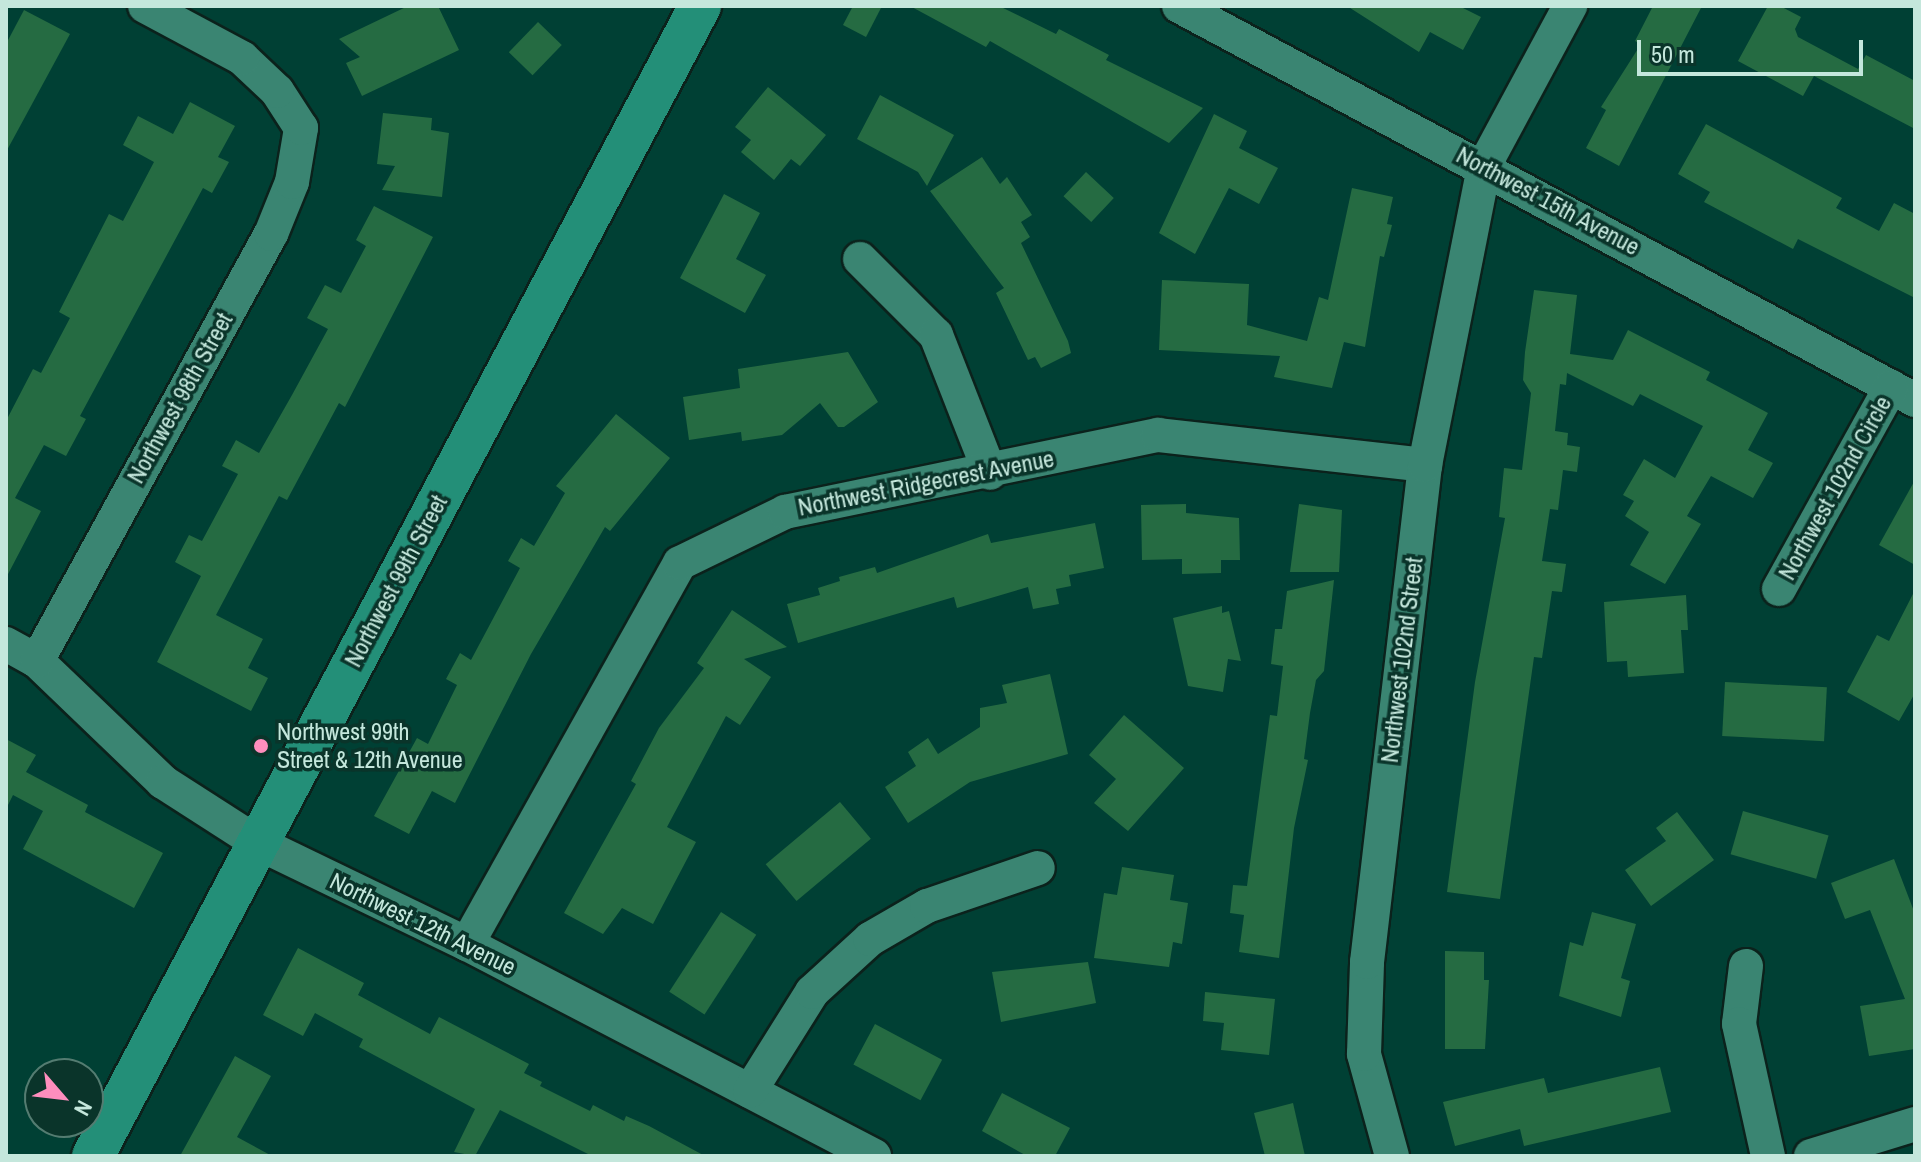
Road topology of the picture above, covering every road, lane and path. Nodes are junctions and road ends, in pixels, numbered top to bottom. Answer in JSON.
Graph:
{"nodes":[{"id":1,"x":145,"y":6,"type":"edge"},
{"id":2,"x":700,"y":6,"type":"edge"},
{"id":3,"x":1179,"y":6,"type":"edge"},
{"id":4,"x":1570,"y":6,"type":"edge"},
{"id":5,"x":1484,"y":166,"type":"junction"},
{"id":6,"x":860,"y":259,"type":"dead end"},
{"id":7,"x":1903,"y":394,"type":"edge"},
{"id":8,"x":1425,"y":465,"type":"junction"},
{"id":9,"x":990,"y":473,"type":"junction"},
{"id":10,"x":1779,"y":589,"type":"dead end"},
{"id":11,"x":6,"y":644,"type":"edge"},
{"id":12,"x":37,"y":661,"type":"junction"},
{"id":13,"x":258,"y":843,"type":"junction"},
{"id":14,"x":1038,"y":868,"type":"dead end"},
{"id":15,"x":467,"y":944,"type":"junction"},
{"id":16,"x":1746,"y":966,"type":"dead end"},
{"id":17,"x":750,"y":1091,"type":"junction"},
{"id":18,"x":1915,"y":1124,"type":"edge"},
{"id":19,"x":93,"y":1156,"type":"edge"},
{"id":20,"x":874,"y":1156,"type":"edge"},
{"id":21,"x":1392,"y":1156,"type":"edge"},
{"id":22,"x":1768,"y":1156,"type":"edge"},
{"id":23,"x":1811,"y":1156,"type":"edge"}],
"edges":[{"from":1,"to":12,"type":"street","name":"Northwest 98th Street"},
{"from":2,"to":13,"type":"main road","name":"Northwest 99th Street"},
{"from":3,"to":5,"type":"street","name":"Northwest 15th Avenue"},
{"from":4,"to":5,"type":"street","name":"Northwest 102nd Street"},
{"from":5,"to":7,"type":"street","name":"Northwest 15th Avenue"},
{"from":5,"to":8,"type":"street","name":"Northwest 102nd Street"},
{"from":6,"to":9,"type":"street"},
{"from":7,"to":10,"type":"street","name":"Northwest 102nd Circle"},
{"from":8,"to":9,"type":"street","name":"Northwest Ridgecrest Avenue"},
{"from":8,"to":21,"type":"street","name":"Northwest 102nd Street"},
{"from":9,"to":15,"type":"street","name":"Northwest Ridgecrest Avenue"},
{"from":11,"to":12,"type":"street","name":"Northwest 12th Avenue"},
{"from":12,"to":13,"type":"street","name":"Northwest 12th Avenue"},
{"from":13,"to":15,"type":"street","name":"Northwest 12th Avenue"},
{"from":13,"to":19,"type":"main road","name":"Northwest 99th Street"},
{"from":14,"to":17,"type":"street"},
{"from":15,"to":17,"type":"street","name":"Northwest 12th Avenue"},
{"from":16,"to":22,"type":"street"},
{"from":17,"to":20,"type":"street","name":"Northwest 12th Avenue"},
{"from":18,"to":23,"type":"street"}]}
